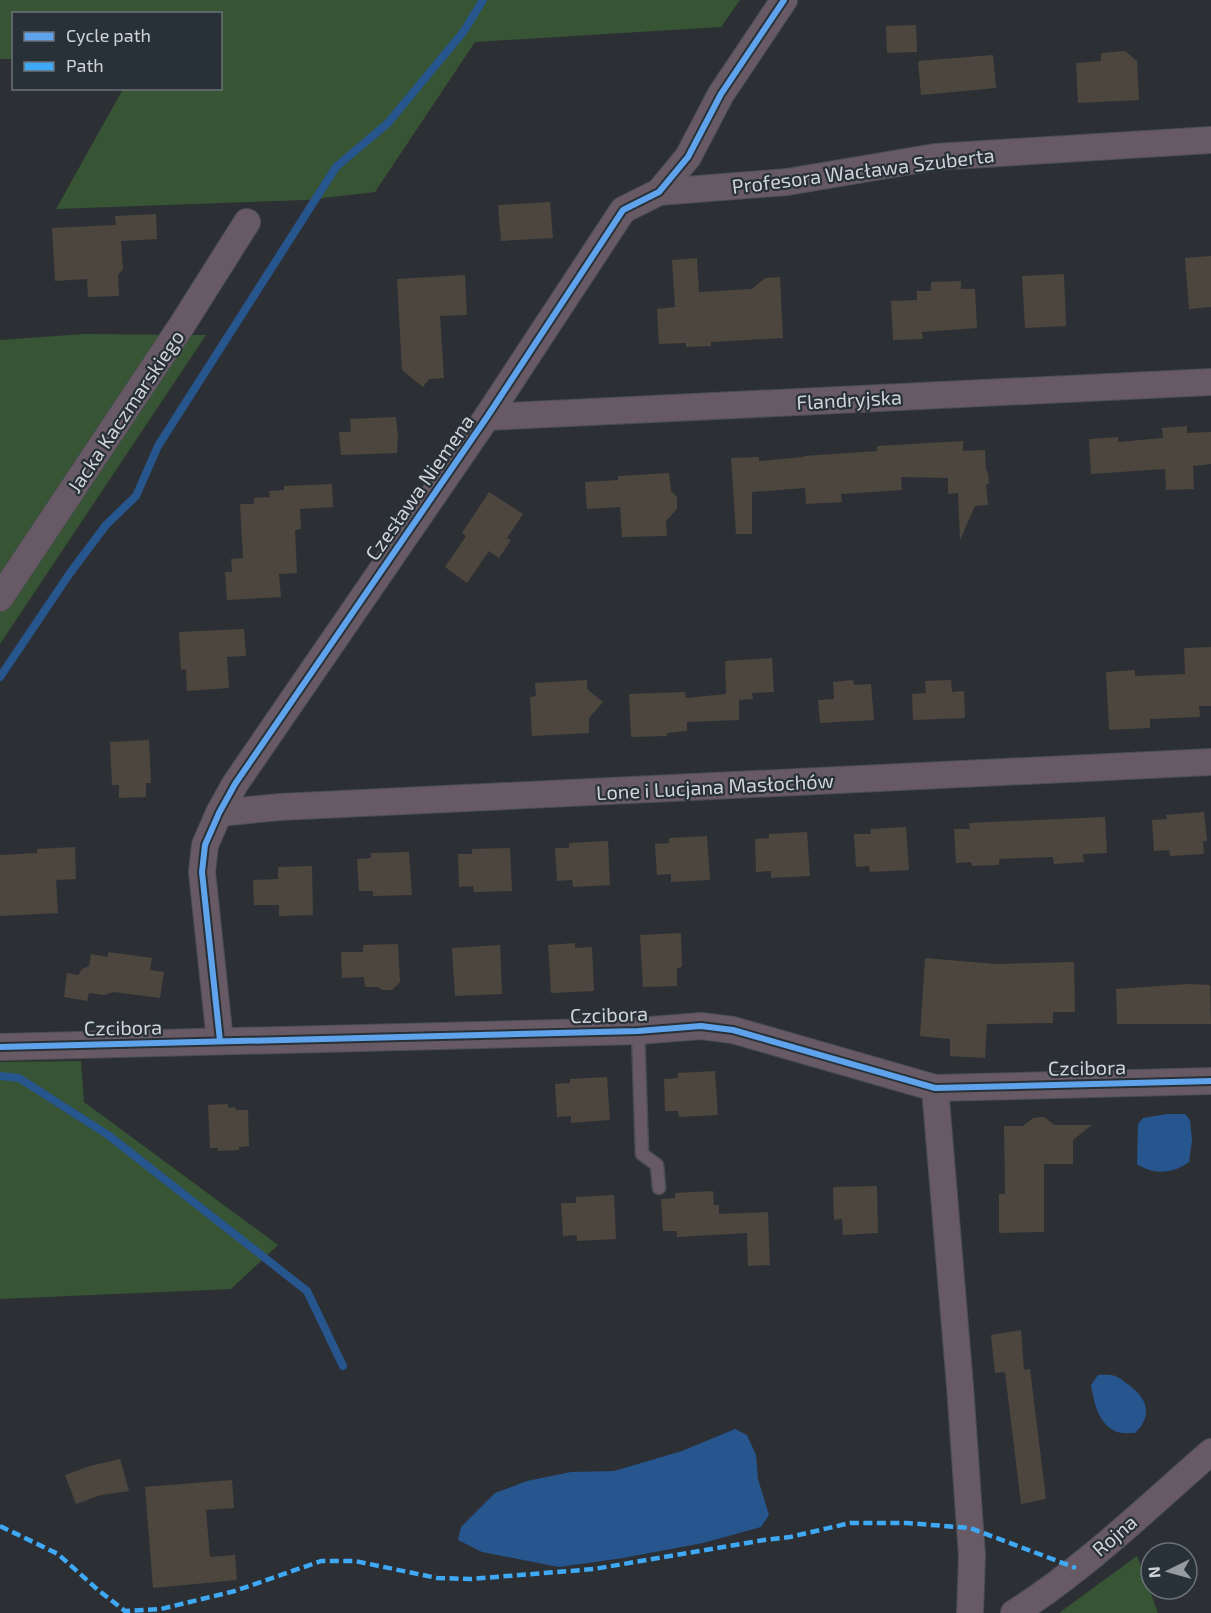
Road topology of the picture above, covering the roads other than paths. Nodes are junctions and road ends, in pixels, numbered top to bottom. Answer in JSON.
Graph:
{"nodes":[{"id":1,"x":784,"y":0,"type":"edge"},
{"id":2,"x":1211,"y":140,"type":"edge"},
{"id":3,"x":659,"y":192,"type":"junction"},
{"id":4,"x":247,"y":222,"type":"dead end"},
{"id":5,"x":1211,"y":382,"type":"edge"},
{"id":6,"x":488,"y":417,"type":"junction"},
{"id":7,"x":0,"y":598,"type":"edge"},
{"id":8,"x":1211,"y":762,"type":"edge"},
{"id":9,"x":219,"y":813,"type":"junction"},
{"id":10,"x":638,"y":1031,"type":"junction"},
{"id":11,"x":220,"y":1041,"type":"junction"},
{"id":12,"x":0,"y":1047,"type":"edge"},
{"id":13,"x":1211,"y":1081,"type":"edge"},
{"id":14,"x":935,"y":1088,"type":"junction"},
{"id":15,"x":659,"y":1188,"type":"dead end"},
{"id":16,"x":1211,"y":1452,"type":"edge"},
{"id":17,"x":970,"y":1613,"type":"edge"},
{"id":18,"x":1014,"y":1613,"type":"edge"}],
"edges":[{"from":1,"to":3,"type":"street","name":"Czesława Niemena"},
{"from":2,"to":3,"type":"street","name":"Profesora Wacława Szuberta"},
{"from":3,"to":6,"type":"street","name":"Czesława Niemena"},
{"from":4,"to":7,"type":"street","name":"Jacka Kaczmarskiego"},
{"from":5,"to":6,"type":"street","name":"Flandryjska"},
{"from":6,"to":9,"type":"street","name":"Czesława Niemena"},
{"from":8,"to":9,"type":"street","name":"Lone i Lucjana Masłochów"},
{"from":9,"to":11,"type":"street","name":"Czesława Niemena"},
{"from":10,"to":11,"type":"street","name":"Czcibora"},
{"from":10,"to":14,"type":"street","name":"Czcibora"},
{"from":10,"to":15,"type":"lane"},
{"from":11,"to":12,"type":"street","name":"Czcibora"},
{"from":13,"to":14,"type":"street","name":"Czcibora"},
{"from":14,"to":17,"type":"street"},
{"from":16,"to":18,"type":"street","name":"Rojna"}]}
